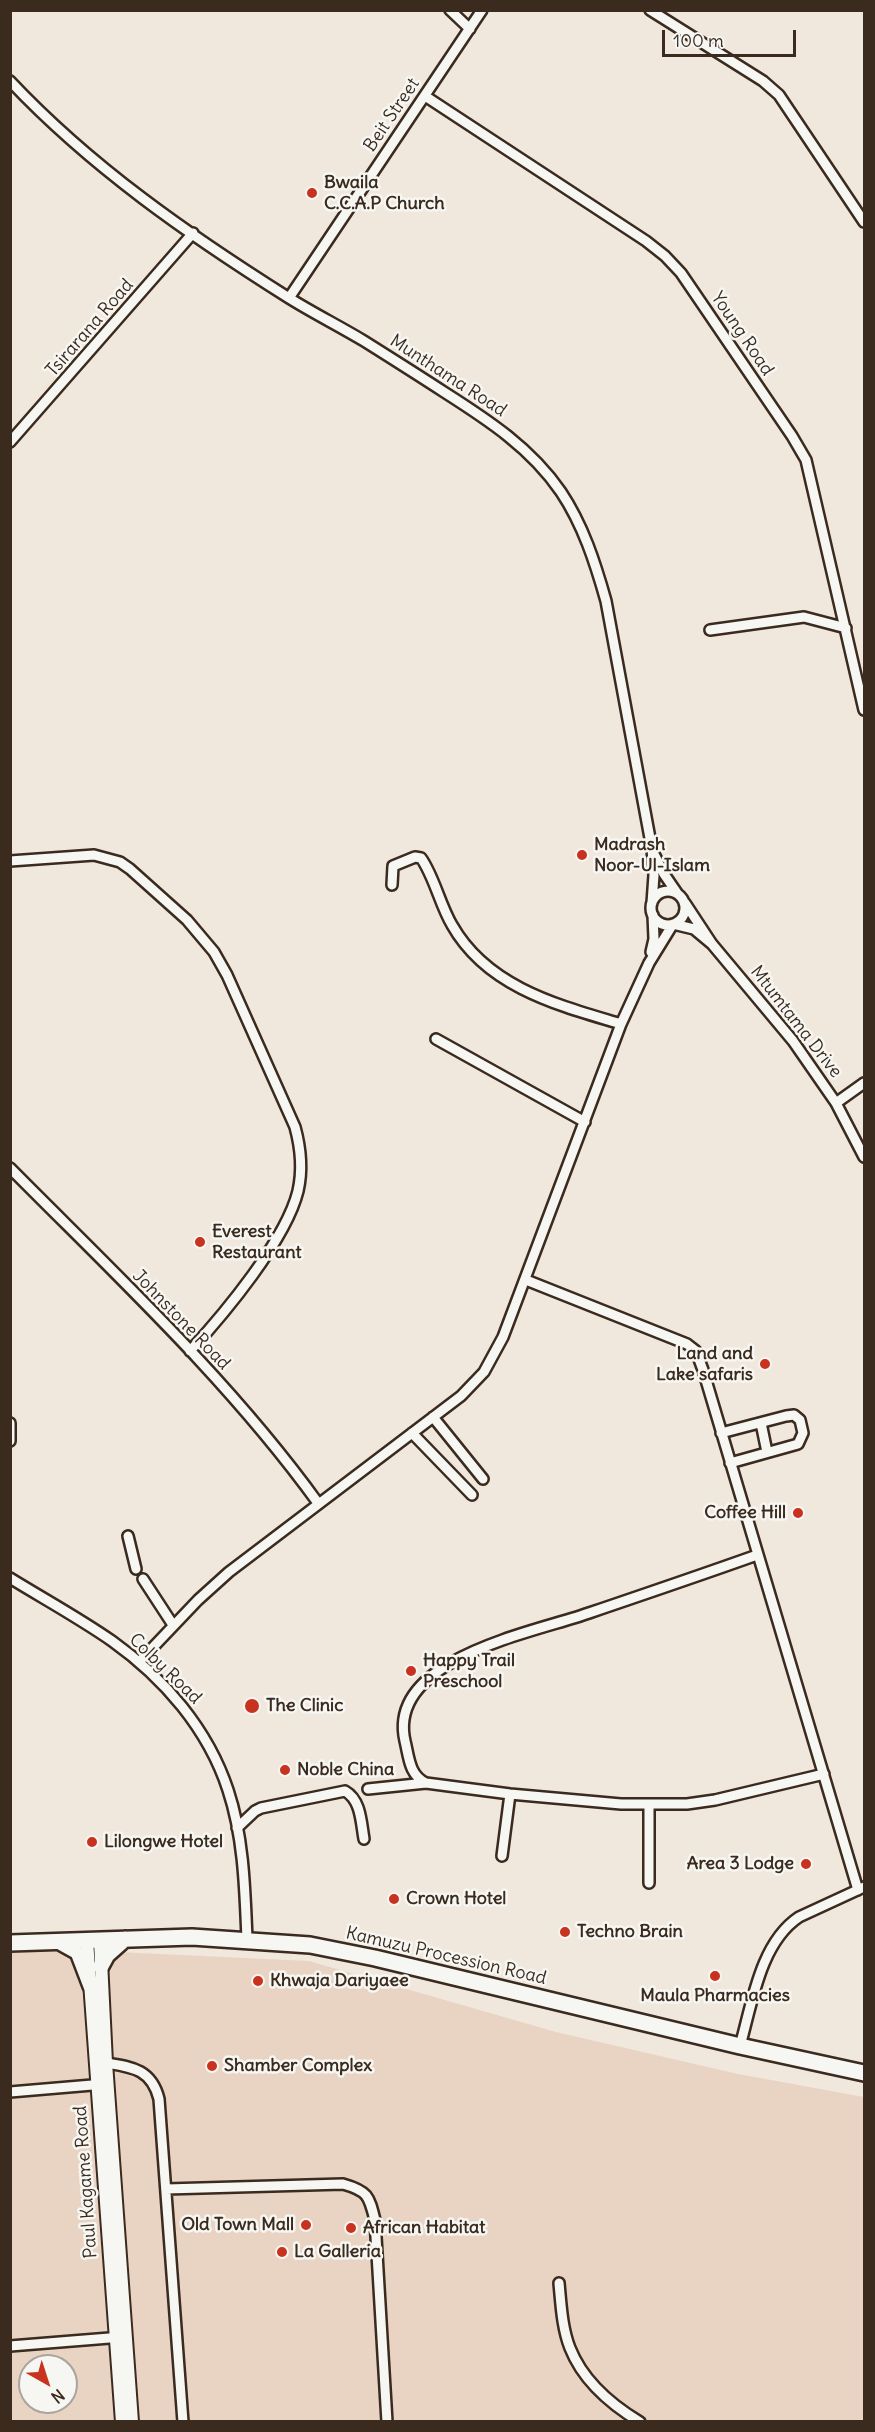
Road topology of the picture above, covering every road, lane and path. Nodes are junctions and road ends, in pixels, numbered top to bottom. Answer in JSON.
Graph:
{"nodes":[{"id":1,"x":450,"y":10,"type":"edge"},
{"id":2,"x":482,"y":10,"type":"edge"},
{"id":3,"x":650,"y":10,"type":"edge"},
{"id":4,"x":470,"y":29,"type":"junction"},
{"id":5,"x":10,"y":81,"type":"edge"},
{"id":6,"x":425,"y":96,"type":"junction"},
{"id":7,"x":864,"y":222,"type":"edge"},
{"id":8,"x":193,"y":233,"type":"junction"},
{"id":9,"x":289,"y":298,"type":"junction"},
{"id":10,"x":10,"y":442,"type":"edge"},
{"id":11,"x":846,"y":628,"type":"junction"},
{"id":12,"x":710,"y":630,"type":"dead end"},
{"id":13,"x":864,"y":710,"type":"edge"},
{"id":14,"x":652,"y":849,"type":"junction"},
{"id":15,"x":10,"y":861,"type":"edge"},
{"id":16,"x":392,"y":885,"type":"dead end"},
{"id":17,"x":678,"y":894,"type":"junction"},
{"id":18,"x":652,"y":903,"type":"junction"},
{"id":19,"x":685,"y":903,"type":"junction"},
{"id":20,"x":653,"y":915,"type":"junction"},
{"id":21,"x":673,"y":924,"type":"junction"},
{"id":22,"x":712,"y":944,"type":"junction"},
{"id":23,"x":649,"y":963,"type":"junction"},
{"id":24,"x":621,"y":1024,"type":"junction"},
{"id":25,"x":436,"y":1039,"type":"dead end"},
{"id":26,"x":864,"y":1083,"type":"edge"},
{"id":27,"x":836,"y":1102,"type":"junction"},
{"id":28,"x":585,"y":1122,"type":"junction"},
{"id":29,"x":864,"y":1156,"type":"edge"},
{"id":30,"x":10,"y":1168,"type":"edge"},
{"id":31,"x":526,"y":1280,"type":"junction"},
{"id":32,"x":190,"y":1351,"type":"junction"},
{"id":33,"x":433,"y":1417,"type":"junction"},
{"id":34,"x":10,"y":1423,"type":"edge"},
{"id":35,"x":761,"y":1423,"type":"junction"},
{"id":36,"x":720,"y":1432,"type":"junction"},
{"id":37,"x":412,"y":1433,"type":"junction"},
{"id":38,"x":10,"y":1441,"type":"edge"},
{"id":39,"x":767,"y":1452,"type":"junction"},
{"id":40,"x":729,"y":1463,"type":"junction"},
{"id":41,"x":483,"y":1479,"type":"dead end"},
{"id":42,"x":472,"y":1495,"type":"dead end"},
{"id":43,"x":318,"y":1503,"type":"junction"},
{"id":44,"x":128,"y":1536,"type":"dead end"},
{"id":45,"x":757,"y":1555,"type":"junction"},
{"id":46,"x":136,"y":1569,"type":"dead end"},
{"id":47,"x":10,"y":1578,"type":"edge"},
{"id":48,"x":143,"y":1579,"type":"dead end"},
{"id":49,"x":173,"y":1625,"type":"junction"},
{"id":50,"x":139,"y":1662,"type":"junction"},
{"id":51,"x":824,"y":1774,"type":"junction"},
{"id":52,"x":426,"y":1783,"type":"junction"},
{"id":53,"x":368,"y":1789,"type":"dead end"},
{"id":54,"x":510,"y":1794,"type":"junction"},
{"id":55,"x":649,"y":1804,"type":"junction"},
{"id":56,"x":237,"y":1828,"type":"junction"},
{"id":57,"x":364,"y":1839,"type":"dead end"},
{"id":58,"x":502,"y":1856,"type":"dead end"},
{"id":59,"x":649,"y":1883,"type":"dead end"},
{"id":60,"x":861,"y":1889,"type":"edge"},
{"id":61,"x":125,"y":1939,"type":"junction"},
{"id":62,"x":93,"y":1940,"type":"junction"},
{"id":63,"x":247,"y":1940,"type":"junction"},
{"id":64,"x":59,"y":1941,"type":"junction"},
{"id":65,"x":10,"y":1944,"type":"edge"},
{"id":66,"x":101,"y":1965,"type":"junction"},
{"id":67,"x":91,"y":1986,"type":"junction"},
{"id":68,"x":740,"y":2046,"type":"junction"},
{"id":69,"x":100,"y":2062,"type":"junction"},
{"id":70,"x":864,"y":2073,"type":"edge"},
{"id":71,"x":102,"y":2084,"type":"junction"},
{"id":72,"x":10,"y":2092,"type":"edge"},
{"id":73,"x":166,"y":2189,"type":"junction"},
{"id":74,"x":559,"y":2283,"type":"dead end"},
{"id":75,"x":121,"y":2337,"type":"junction"},
{"id":76,"x":10,"y":2346,"type":"edge"},
{"id":77,"x":122,"y":2421,"type":"edge"},
{"id":78,"x":132,"y":2421,"type":"edge"},
{"id":79,"x":183,"y":2421,"type":"edge"},
{"id":80,"x":387,"y":2421,"type":"edge"},
{"id":81,"x":640,"y":2421,"type":"edge"}],
"edges":[{"from":1,"to":4,"type":"street"},
{"from":2,"to":4,"type":"street","name":"Beit Street"},
{"from":3,"to":7,"type":"street"},
{"from":4,"to":6,"type":"street","name":"Beit Street"},
{"from":5,"to":8,"type":"street","name":"Munthama Road"},
{"from":6,"to":9,"type":"street","name":"Beit Street"},
{"from":6,"to":11,"type":"street","name":"Young Road"},
{"from":8,"to":9,"type":"street","name":"Munthama Road"},
{"from":8,"to":10,"type":"street","name":"Tsirarana Road"},
{"from":9,"to":14,"type":"street","name":"Munthama Road"},
{"from":11,"to":12,"type":"street"},
{"from":11,"to":13,"type":"street","name":"Young Road"},
{"from":14,"to":17,"type":"street"},
{"from":14,"to":18,"type":"street"},
{"from":15,"to":32,"type":"street"},
{"from":16,"to":24,"type":"street"},
{"from":17,"to":18,"type":"street"},
{"from":17,"to":19,"type":"street"},
{"from":18,"to":20,"type":"street"},
{"from":19,"to":21,"type":"street"},
{"from":19,"to":22,"type":"street"},
{"from":20,"to":21,"type":"street"},
{"from":20,"to":23,"type":"street"},
{"from":21,"to":22,"type":"street"},
{"from":21,"to":23,"type":"street"},
{"from":22,"to":27,"type":"street","name":"Mtumtama Drive"},
{"from":23,"to":24,"type":"street"},
{"from":24,"to":28,"type":"street"},
{"from":25,"to":28,"type":"street"},
{"from":26,"to":27,"type":"street"},
{"from":27,"to":29,"type":"street","name":"Mtumtama Drive"},
{"from":28,"to":31,"type":"street"},
{"from":30,"to":32,"type":"street","name":"Johnstone Road"},
{"from":31,"to":33,"type":"street"},
{"from":31,"to":36,"type":"street"},
{"from":32,"to":43,"type":"street","name":"Johnstone Road"},
{"from":33,"to":37,"type":"street"},
{"from":33,"to":41,"type":"street"},
{"from":34,"to":38,"type":"street"},
{"from":35,"to":36,"type":"street"},
{"from":35,"to":39,"type":"street"},
{"from":35,"to":39,"type":"street"},
{"from":36,"to":40,"type":"street"},
{"from":37,"to":42,"type":"street"},
{"from":37,"to":43,"type":"street"},
{"from":39,"to":40,"type":"street"},
{"from":40,"to":45,"type":"street"},
{"from":43,"to":49,"type":"street"},
{"from":44,"to":46,"type":"street"},
{"from":45,"to":51,"type":"street"},
{"from":45,"to":52,"type":"street"},
{"from":47,"to":50,"type":"street","name":"Colby Road"},
{"from":48,"to":49,"type":"street"},
{"from":49,"to":50,"type":"street"},
{"from":50,"to":56,"type":"street","name":"Colby Road"},
{"from":51,"to":55,"type":"street"},
{"from":51,"to":60,"type":"street"},
{"from":52,"to":53,"type":"street"},
{"from":52,"to":54,"type":"street"},
{"from":54,"to":55,"type":"street"},
{"from":54,"to":58,"type":"street"},
{"from":55,"to":59,"type":"street"},
{"from":56,"to":57,"type":"street"},
{"from":56,"to":63,"type":"street","name":"Colby Road"},
{"from":60,"to":68,"type":"street"},
{"from":61,"to":62,"type":"highway","name":"Kamuzu Procession Road"},
{"from":61,"to":63,"type":"highway","name":"Kamuzu Procession Road"},
{"from":61,"to":66,"type":"highway"},
{"from":62,"to":64,"type":"highway","name":"Kamuzu Procession Road"},
{"from":62,"to":66,"type":"main road"},
{"from":62,"to":67,"type":"main road","name":"Paul Kagame Road"},
{"from":63,"to":68,"type":"highway","name":"Kamuzu Procession Road"},
{"from":64,"to":65,"type":"highway","name":"Kamuzu Procession Road"},
{"from":64,"to":67,"type":"highway"},
{"from":66,"to":69,"type":"main road"},
{"from":67,"to":69,"type":"main road","name":"Paul Kagame Road"},
{"from":68,"to":70,"type":"highway","name":"Kamuzu Procession Road"},
{"from":69,"to":71,"type":"main road","name":"Paul Kagame Road"},
{"from":69,"to":73,"type":"street"},
{"from":71,"to":72,"type":"street"},
{"from":71,"to":75,"type":"main road","name":"Paul Kagame Road"},
{"from":73,"to":79,"type":"street"},
{"from":73,"to":80,"type":"street"},
{"from":74,"to":81,"type":"street"},
{"from":75,"to":76,"type":"street"},
{"from":75,"to":77,"type":"main road","name":"Paul Kagame Road"},
{"from":75,"to":78,"type":"main road"}]}
